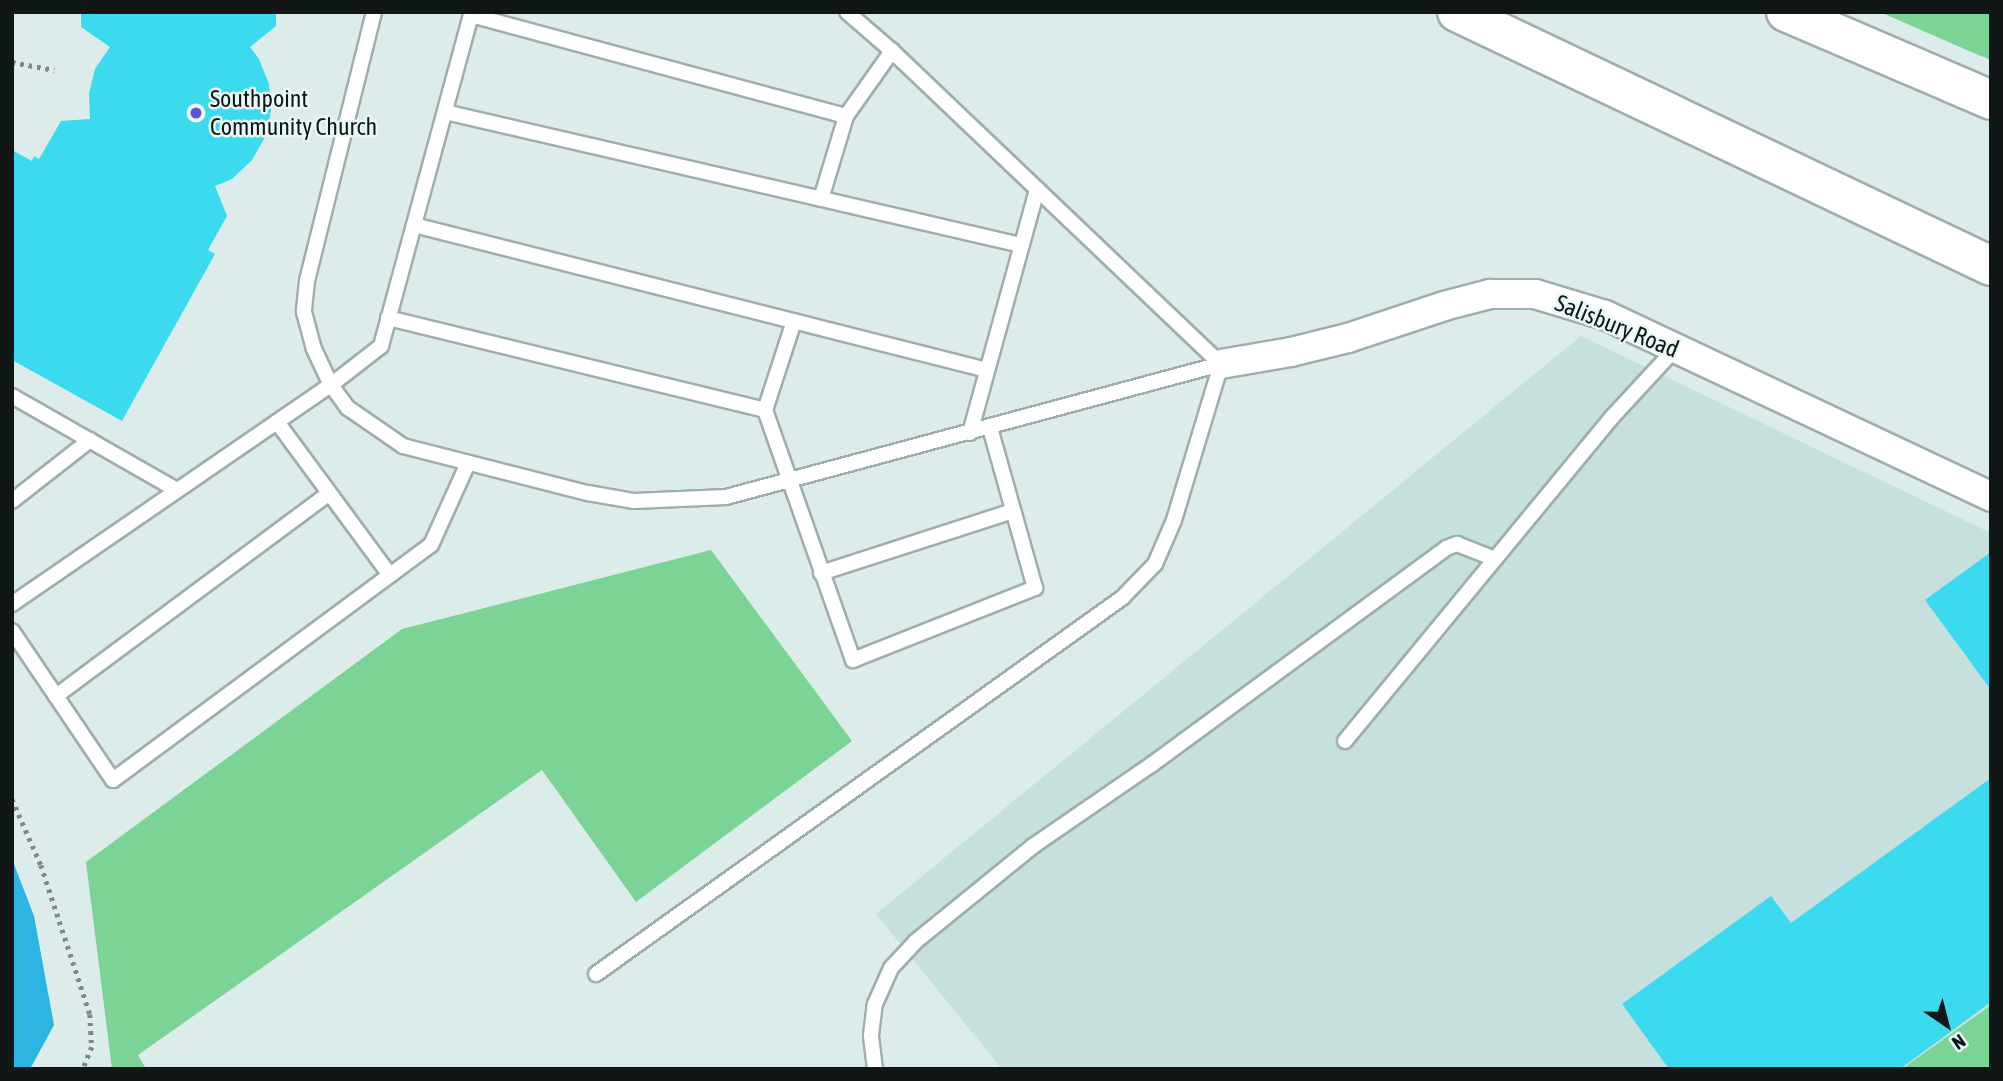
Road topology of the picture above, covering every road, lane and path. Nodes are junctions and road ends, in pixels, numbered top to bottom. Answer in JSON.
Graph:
{"nodes":[{"id":1,"x":374,"y":12,"type":"edge"},
{"id":2,"x":847,"y":12,"type":"edge"},
{"id":3,"x":1457,"y":12,"type":"edge"},
{"id":4,"x":1786,"y":12,"type":"edge"},
{"id":5,"x":472,"y":14,"type":"edge"},
{"id":6,"x":892,"y":51,"type":"junction"},
{"id":7,"x":12,"y":62,"type":"edge"},
{"id":8,"x":54,"y":70,"type":"dead end"},
{"id":9,"x":1991,"y":100,"type":"edge"},
{"id":10,"x":445,"y":112,"type":"junction"},
{"id":11,"x":846,"y":116,"type":"junction"},
{"id":12,"x":1037,"y":189,"type":"junction"},
{"id":13,"x":821,"y":199,"type":"junction"},
{"id":14,"x":414,"y":225,"type":"junction"},
{"id":15,"x":1021,"y":245,"type":"junction"},
{"id":16,"x":1991,"y":265,"type":"edge"},
{"id":17,"x":388,"y":318,"type":"junction"},
{"id":18,"x":794,"y":321,"type":"junction"},
{"id":19,"x":1675,"y":349,"type":"junction"},
{"id":20,"x":1221,"y":364,"type":"junction"},
{"id":21,"x":987,"y":370,"type":"junction"},
{"id":22,"x":331,"y":385,"type":"junction"},
{"id":23,"x":12,"y":396,"type":"edge"},
{"id":24,"x":765,"y":410,"type":"junction"},
{"id":25,"x":276,"y":422,"type":"junction"},
{"id":26,"x":990,"y":428,"type":"junction"},
{"id":27,"x":970,"y":433,"type":"junction"},
{"id":28,"x":89,"y":440,"type":"junction"},
{"id":29,"x":468,"y":463,"type":"junction"},
{"id":30,"x":789,"y":482,"type":"junction"},
{"id":31,"x":177,"y":490,"type":"junction"},
{"id":32,"x":329,"y":493,"type":"junction"},
{"id":33,"x":1991,"y":497,"type":"edge"},
{"id":34,"x":12,"y":501,"type":"edge"},
{"id":35,"x":1013,"y":511,"type":"junction"},
{"id":36,"x":1495,"y":559,"type":"junction"},
{"id":37,"x":821,"y":573,"type":"junction"},
{"id":38,"x":390,"y":575,"type":"junction"},
{"id":39,"x":12,"y":604,"type":"edge"},
{"id":40,"x":12,"y":631,"type":"edge"},
{"id":41,"x":56,"y":696,"type":"junction"},
{"id":42,"x":1345,"y":741,"type":"dead end"},
{"id":43,"x":12,"y":799,"type":"edge"},
{"id":44,"x":596,"y":974,"type":"dead end"},
{"id":45,"x":83,"y":1069,"type":"edge"},
{"id":46,"x":875,"y":1069,"type":"edge"}],
"edges":[{"from":1,"to":22,"type":"lane"},
{"from":2,"to":6,"type":"lane"},
{"from":3,"to":16,"type":"highway"},
{"from":4,"to":9,"type":"highway"},
{"from":5,"to":10,"type":"lane"},
{"from":5,"to":11,"type":"lane"},
{"from":6,"to":11,"type":"lane"},
{"from":6,"to":12,"type":"lane"},
{"from":7,"to":8,"type":"path"},
{"from":10,"to":13,"type":"lane"},
{"from":10,"to":14,"type":"lane"},
{"from":11,"to":13,"type":"lane"},
{"from":12,"to":15,"type":"lane"},
{"from":12,"to":20,"type":"lane"},
{"from":13,"to":15,"type":"lane"},
{"from":14,"to":17,"type":"lane"},
{"from":14,"to":18,"type":"lane"},
{"from":15,"to":21,"type":"lane"},
{"from":17,"to":22,"type":"lane"},
{"from":17,"to":24,"type":"lane"},
{"from":18,"to":21,"type":"lane"},
{"from":18,"to":24,"type":"lane"},
{"from":19,"to":20,"type":"street","name":"Salisbury Road"},
{"from":19,"to":33,"type":"street","name":"Salisbury Road"},
{"from":19,"to":36,"type":"lane"},
{"from":20,"to":26,"type":"lane"},
{"from":20,"to":44,"type":"lane"},
{"from":21,"to":27,"type":"lane"},
{"from":22,"to":25,"type":"lane"},
{"from":22,"to":29,"type":"lane"},
{"from":23,"to":28,"type":"lane"},
{"from":24,"to":30,"type":"lane"},
{"from":25,"to":31,"type":"lane"},
{"from":25,"to":32,"type":"lane"},
{"from":26,"to":27,"type":"lane"},
{"from":26,"to":35,"type":"lane"},
{"from":27,"to":30,"type":"lane"},
{"from":28,"to":31,"type":"lane"},
{"from":28,"to":34,"type":"lane"},
{"from":29,"to":30,"type":"lane"},
{"from":29,"to":38,"type":"lane"},
{"from":30,"to":37,"type":"lane"},
{"from":31,"to":39,"type":"lane"},
{"from":32,"to":38,"type":"lane"},
{"from":32,"to":41,"type":"lane"},
{"from":35,"to":37,"type":"lane"},
{"from":35,"to":37,"type":"lane"},
{"from":36,"to":42,"type":"lane"},
{"from":36,"to":46,"type":"lane"},
{"from":38,"to":41,"type":"lane"},
{"from":40,"to":41,"type":"lane"},
{"from":43,"to":45,"type":"path"}]}
